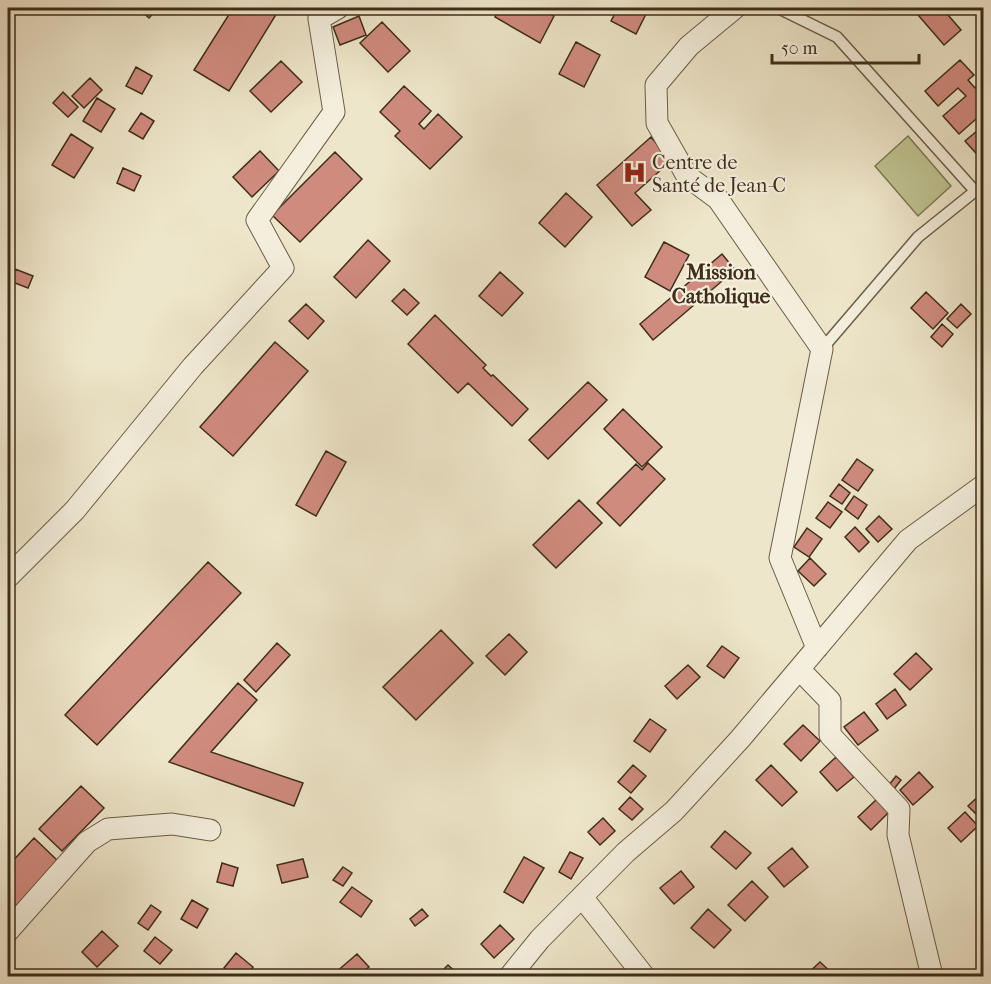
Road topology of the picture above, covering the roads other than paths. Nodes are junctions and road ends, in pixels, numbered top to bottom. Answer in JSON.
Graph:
{"nodes":[{"id":1,"x":338,"y":8,"type":"edge"},
{"id":2,"x":735,"y":8,"type":"edge"},
{"id":3,"x":778,"y":8,"type":"edge"},
{"id":4,"x":979,"y":188,"type":"edge"},
{"id":5,"x":822,"y":350,"type":"junction"},
{"id":6,"x":984,"y":485,"type":"edge"},
{"id":7,"x":8,"y":576,"type":"edge"},
{"id":8,"x":817,"y":648,"type":"junction"},
{"id":9,"x":799,"y":669,"type":"junction"},
{"id":10,"x":210,"y":830,"type":"dead end"},
{"id":11,"x":582,"y":897,"type":"junction"},
{"id":12,"x":8,"y":932,"type":"edge"},
{"id":13,"x":510,"y":976,"type":"edge"},
{"id":14,"x":644,"y":976,"type":"edge"},
{"id":15,"x":932,"y":976,"type":"edge"}],
"edges":[{"from":1,"to":7,"type":"street"},
{"from":2,"to":5,"type":"street"},
{"from":3,"to":4,"type":"lane"},
{"from":4,"to":5,"type":"lane"},
{"from":5,"to":8,"type":"street"},
{"from":6,"to":8,"type":"street"},
{"from":8,"to":9,"type":"street"},
{"from":9,"to":11,"type":"street"},
{"from":9,"to":15,"type":"street"},
{"from":10,"to":12,"type":"street"},
{"from":11,"to":13,"type":"street"},
{"from":11,"to":14,"type":"street"}]}
